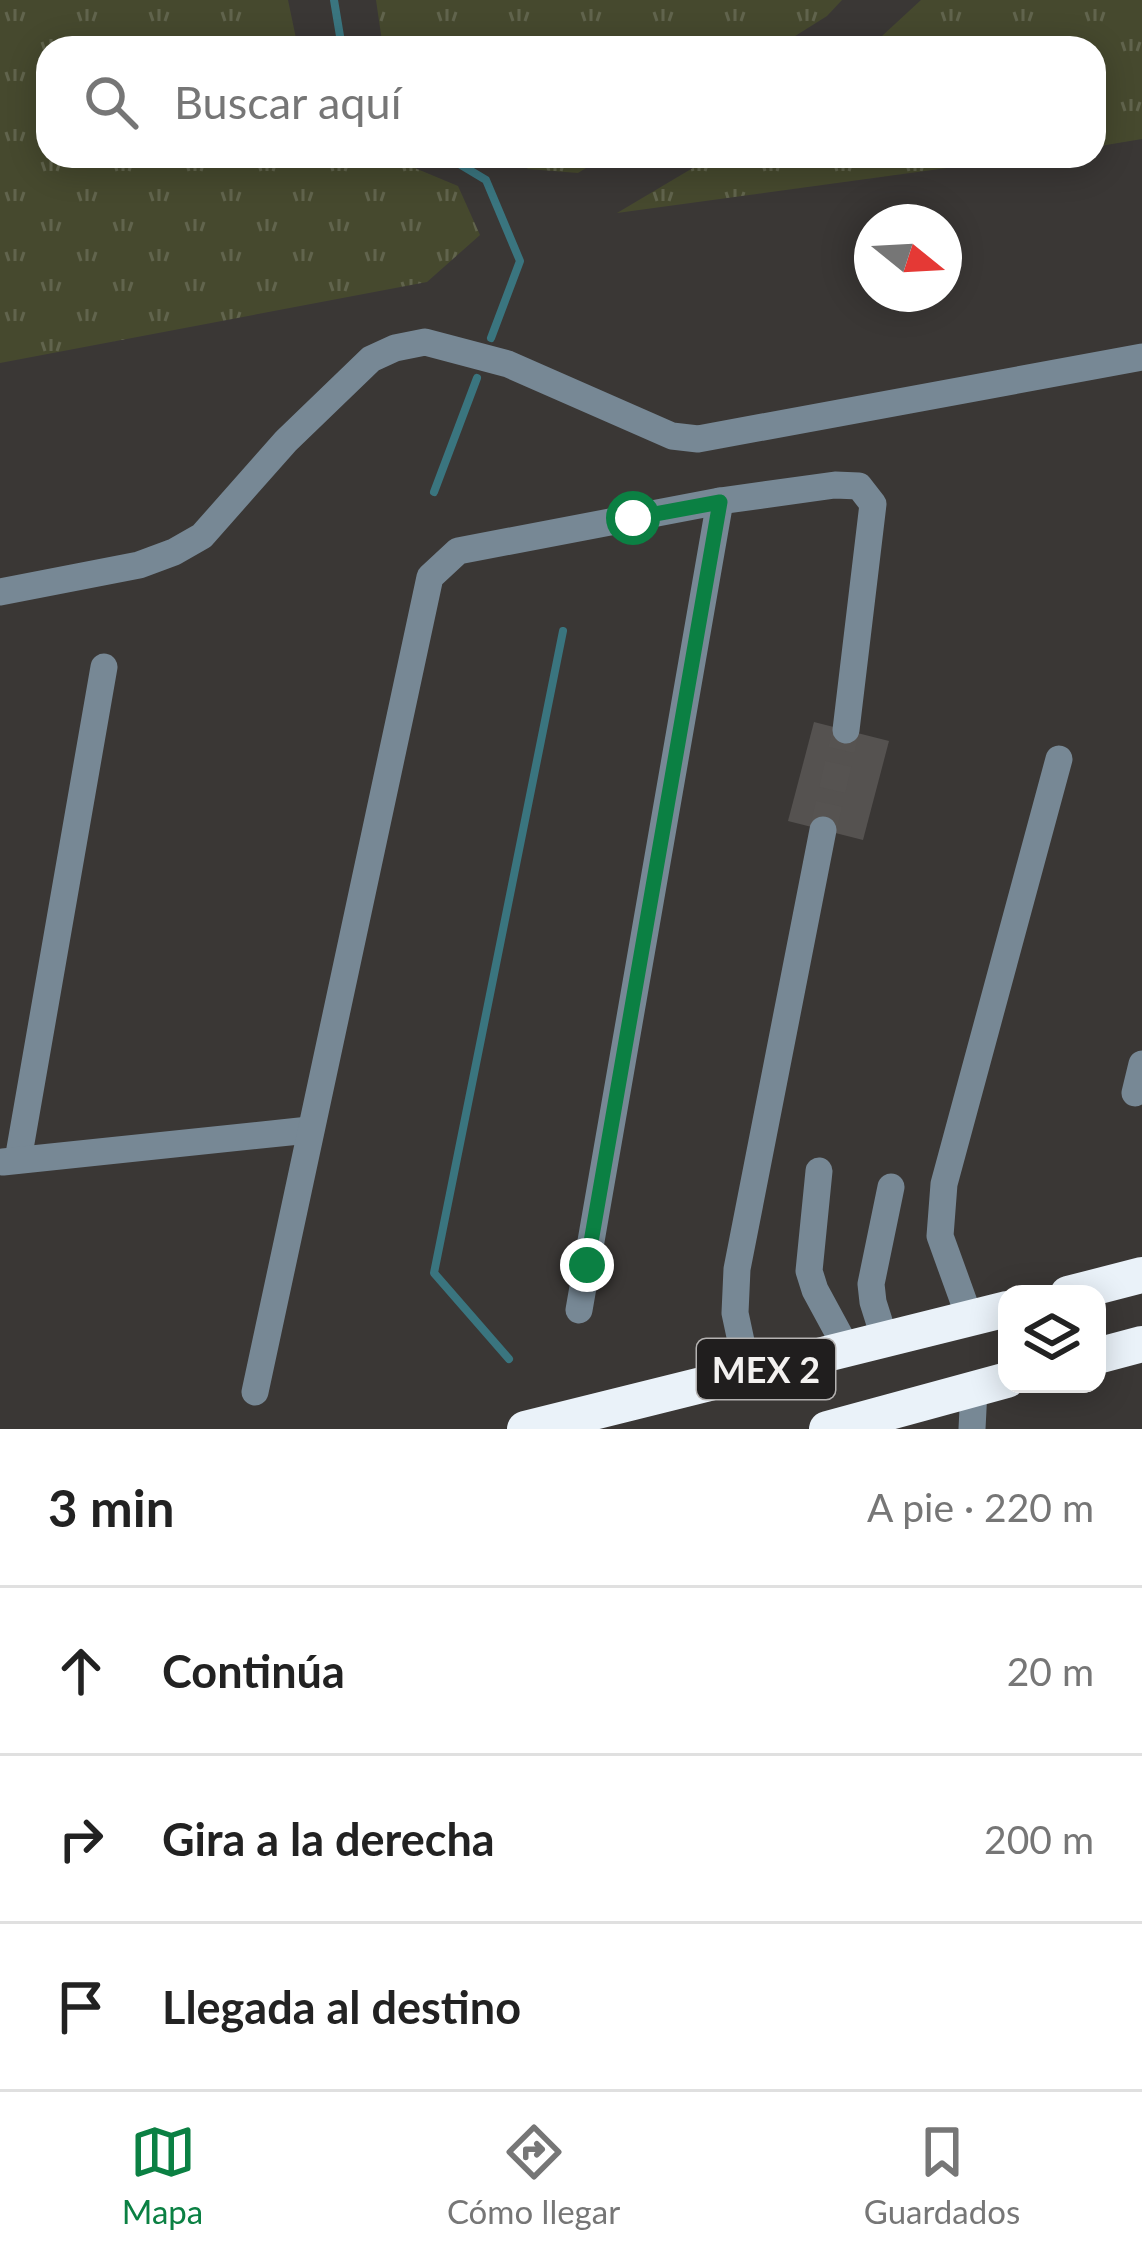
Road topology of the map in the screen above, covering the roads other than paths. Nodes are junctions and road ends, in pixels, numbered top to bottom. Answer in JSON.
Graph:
{"nodes":[{"id":1,"x":1142,"y":357,"type":"edge"},
{"id":2,"x":720,"y":502,"type":"junction"},
{"id":3,"x":0,"y":592,"type":"edge"},
{"id":4,"x":104,"y":668,"type":"dead end"},
{"id":5,"x":846,"y":730,"type":"tunnel mouth"},
{"id":6,"x":1059,"y":759,"type":"dead end"},
{"id":7,"x":823,"y":830,"type":"tunnel mouth"},
{"id":8,"x":1142,"y":1064,"type":"edge"},
{"id":9,"x":1135,"y":1093,"type":"dead end"},
{"id":10,"x":309,"y":1130,"type":"junction"},
{"id":11,"x":9,"y":1162,"type":"edge"},
{"id":12,"x":819,"y":1171,"type":"dead end"},
{"id":13,"x":891,"y":1187,"type":"dead end"},
{"id":14,"x":1142,"y":1275,"type":"edge"},
{"id":15,"x":1103,"y":1285,"type":"edge"},
{"id":16,"x":579,"y":1310,"type":"dead end"},
{"id":17,"x":998,"y":1311,"type":"edge"},
{"id":18,"x":970,"y":1318,"type":"junction"},
{"id":19,"x":885,"y":1340,"type":"junction"},
{"id":20,"x":1142,"y":1344,"type":"edge"},
{"id":21,"x":847,"y":1349,"type":"junction"},
{"id":22,"x":1106,"y":1354,"type":"edge"},
{"id":23,"x":748,"y":1374,"type":"junction"},
{"id":24,"x":991,"y":1385,"type":"edge"},
{"id":25,"x":255,"y":1391,"type":"dead end"},
{"id":26,"x":525,"y":1429,"type":"edge"},
{"id":27,"x":827,"y":1429,"type":"edge"},
{"id":28,"x":972,"y":1429,"type":"edge"}],
"edges":[{"from":1,"to":3,"type":"lane"},
{"from":2,"to":5,"type":"lane"},
{"from":2,"to":10,"type":"lane"},
{"from":2,"to":16,"type":"lane"},
{"from":4,"to":11,"type":"lane"},
{"from":6,"to":18,"type":"lane"},
{"from":7,"to":23,"type":"lane"},
{"from":8,"to":9,"type":"lane"},
{"from":10,"to":11,"type":"lane"},
{"from":10,"to":25,"type":"lane"},
{"from":12,"to":21,"type":"lane"},
{"from":13,"to":19,"type":"lane"},
{"from":14,"to":15,"type":"highway"},
{"from":17,"to":18,"type":"highway","number":"MEX 2"},
{"from":18,"to":19,"type":"highway","number":"MEX 2"},
{"from":19,"to":21,"type":"highway","number":"MEX 2"},
{"from":20,"to":22,"type":"highway"},
{"from":21,"to":23,"type":"highway","number":"MEX 2"},
{"from":23,"to":26,"type":"highway","number":"MEX 2"},
{"from":24,"to":27,"type":"highway","number":"MEX 2"},
{"from":24,"to":28,"type":"lane"}]}
